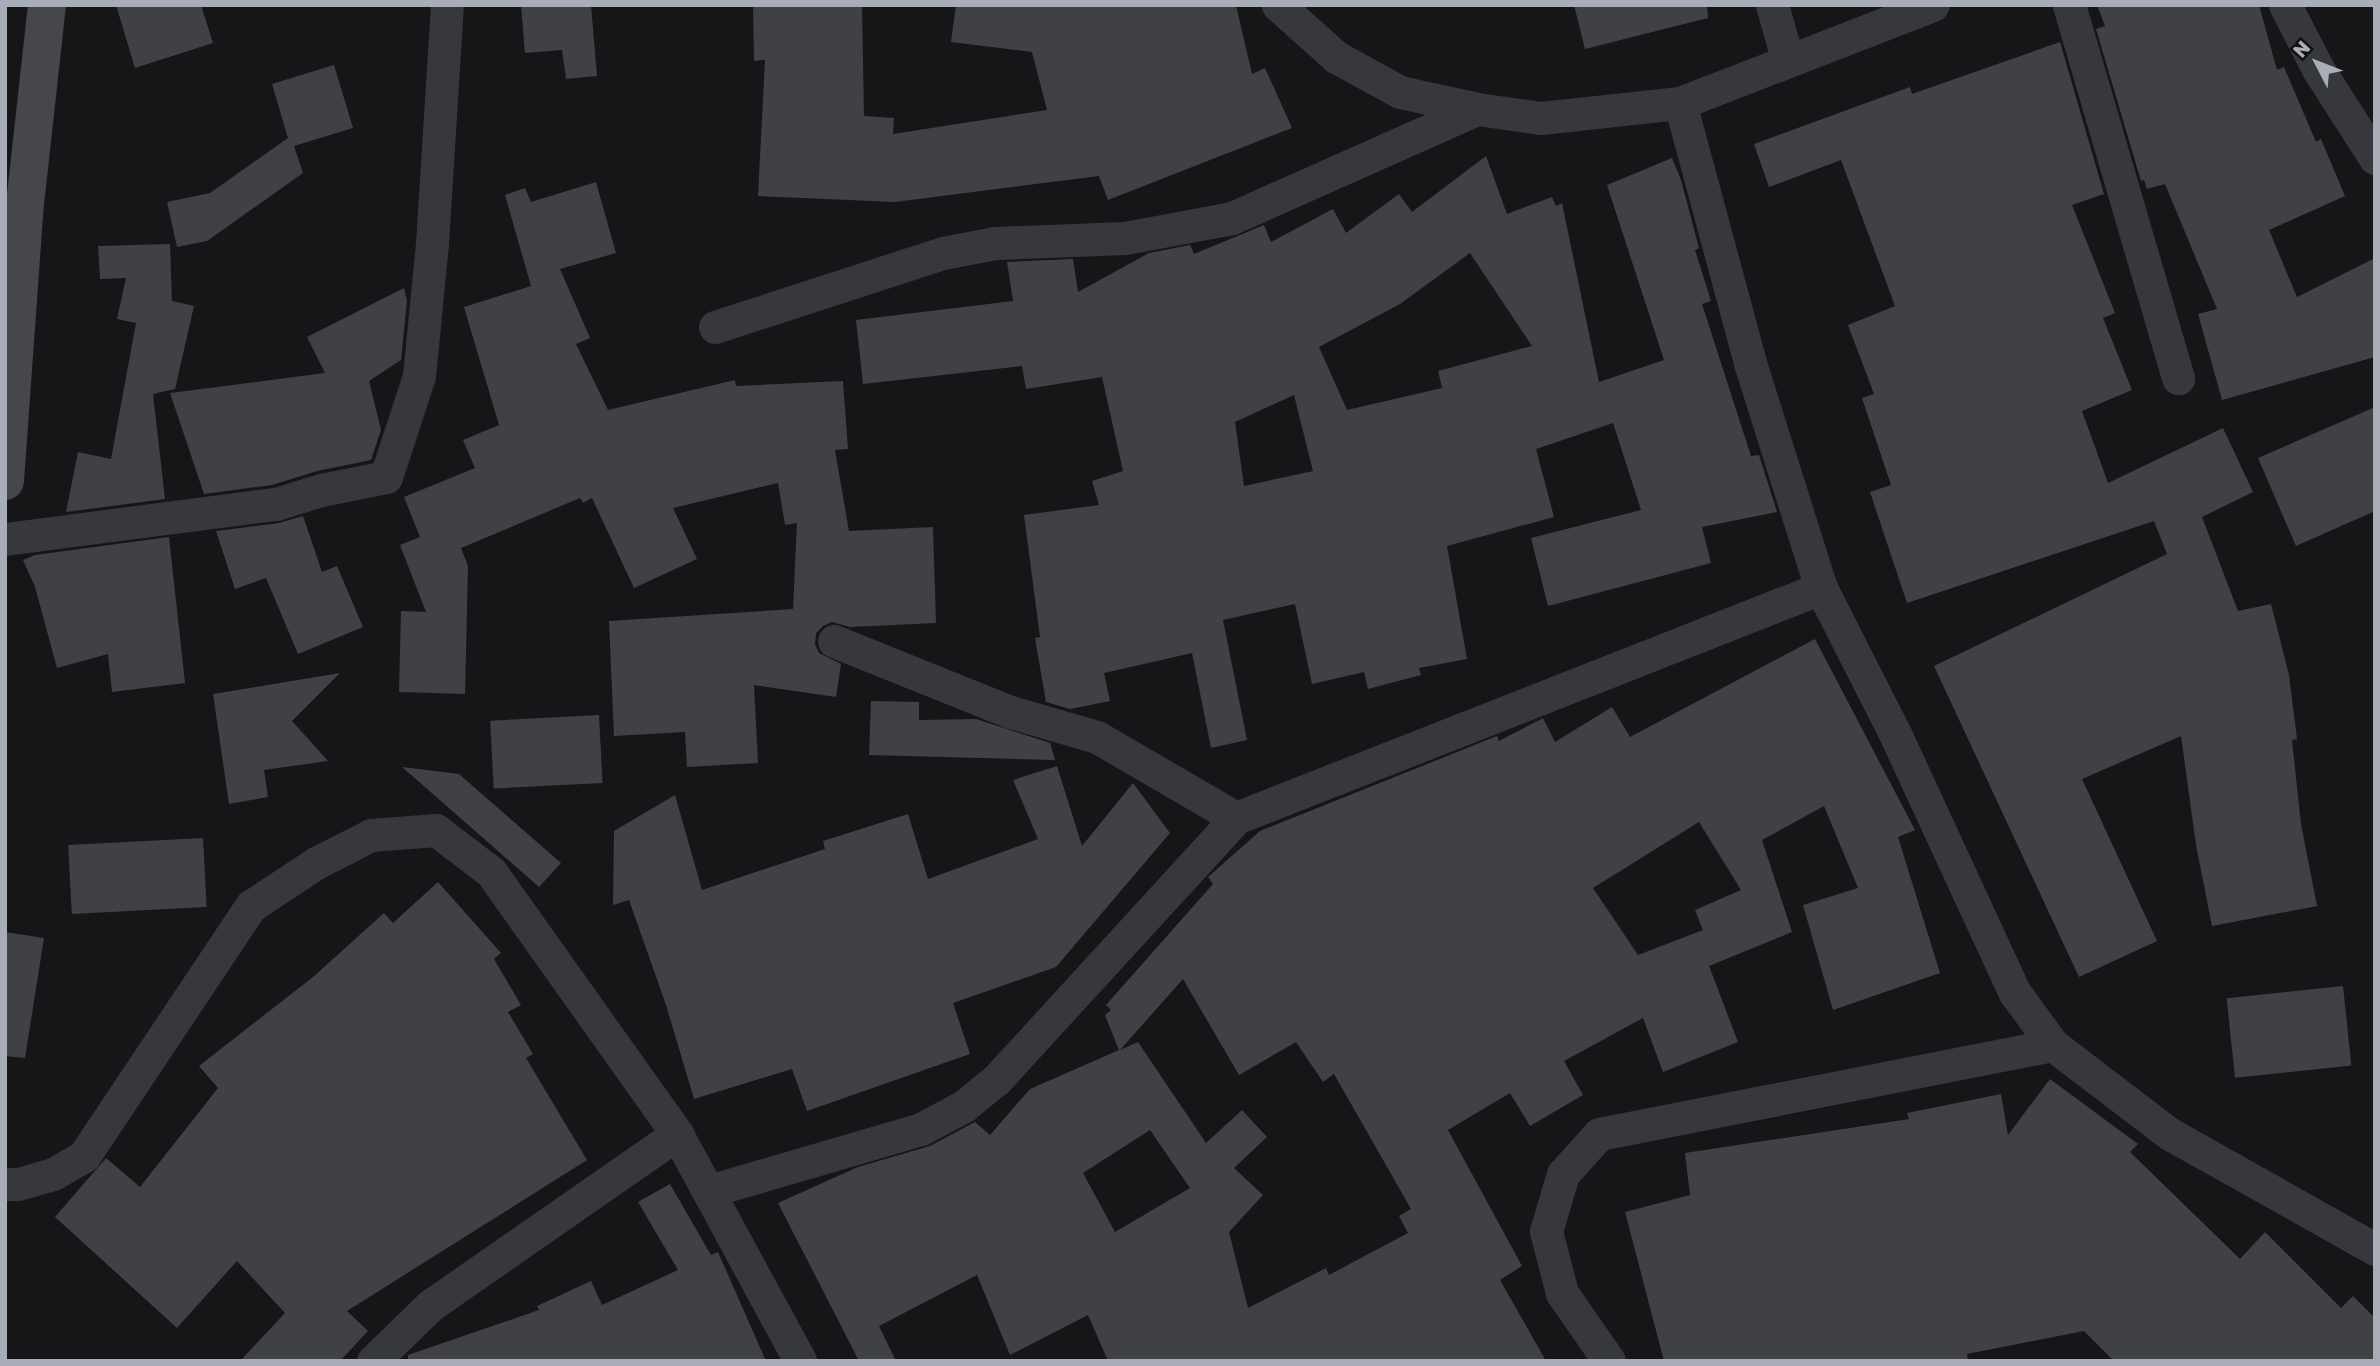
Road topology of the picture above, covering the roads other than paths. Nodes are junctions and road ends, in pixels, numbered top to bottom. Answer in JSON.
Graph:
{"nodes":[{"id":1,"x":47,"y":5,"type":"edge"},
{"id":2,"x":447,"y":5,"type":"edge"},
{"id":3,"x":1278,"y":5,"type":"edge"},
{"id":4,"x":1772,"y":5,"type":"edge"},
{"id":5,"x":1933,"y":5,"type":"edge"},
{"id":6,"x":2069,"y":5,"type":"edge"},
{"id":7,"x":2285,"y":5,"type":"edge"},
{"id":8,"x":1788,"y":61,"type":"junction"},
{"id":9,"x":1680,"y":103,"type":"junction"},
{"id":10,"x":1477,"y":109,"type":"junction"},
{"id":11,"x":2375,"y":158,"type":"edge"},
{"id":12,"x":15,"y":215,"type":"edge"},
{"id":13,"x":715,"y":327,"type":"dead end"},
{"id":14,"x":2178,"y":378,"type":"dead end"},
{"id":15,"x":5,"y":481,"type":"edge"},
{"id":16,"x":5,"y":539,"type":"edge"},
{"id":17,"x":1821,"y":587,"type":"junction"},
{"id":18,"x":834,"y":641,"type":"dead end"},
{"id":19,"x":1236,"y":818,"type":"junction"},
{"id":20,"x":2053,"y":1045,"type":"junction"},
{"id":21,"x":677,"y":1134,"type":"junction"},
{"id":22,"x":5,"y":1184,"type":"edge"},
{"id":23,"x":709,"y":1191,"type":"junction"},
{"id":24,"x":2375,"y":1249,"type":"edge"},
{"id":25,"x":373,"y":1361,"type":"edge"},
{"id":26,"x":800,"y":1361,"type":"edge"},
{"id":27,"x":1609,"y":1361,"type":"edge"}],
"edges":[{"from":1,"to":12,"type":"main road"},
{"from":2,"to":16,"type":"street"},
{"from":3,"to":10,"type":"street"},
{"from":4,"to":8,"type":"street"},
{"from":5,"to":8,"type":"street"},
{"from":6,"to":14,"type":"street"},
{"from":7,"to":11,"type":"street"},
{"from":8,"to":9,"type":"street"},
{"from":9,"to":10,"type":"street"},
{"from":9,"to":17,"type":"street"},
{"from":10,"to":13,"type":"street"},
{"from":12,"to":15,"type":"main road"},
{"from":17,"to":19,"type":"street"},
{"from":17,"to":20,"type":"street"},
{"from":18,"to":19,"type":"street"},
{"from":19,"to":23,"type":"street"},
{"from":20,"to":24,"type":"street"},
{"from":20,"to":27,"type":"street"},
{"from":21,"to":22,"type":"street"},
{"from":21,"to":23,"type":"street"},
{"from":21,"to":25,"type":"street"},
{"from":23,"to":26,"type":"street"}]}
